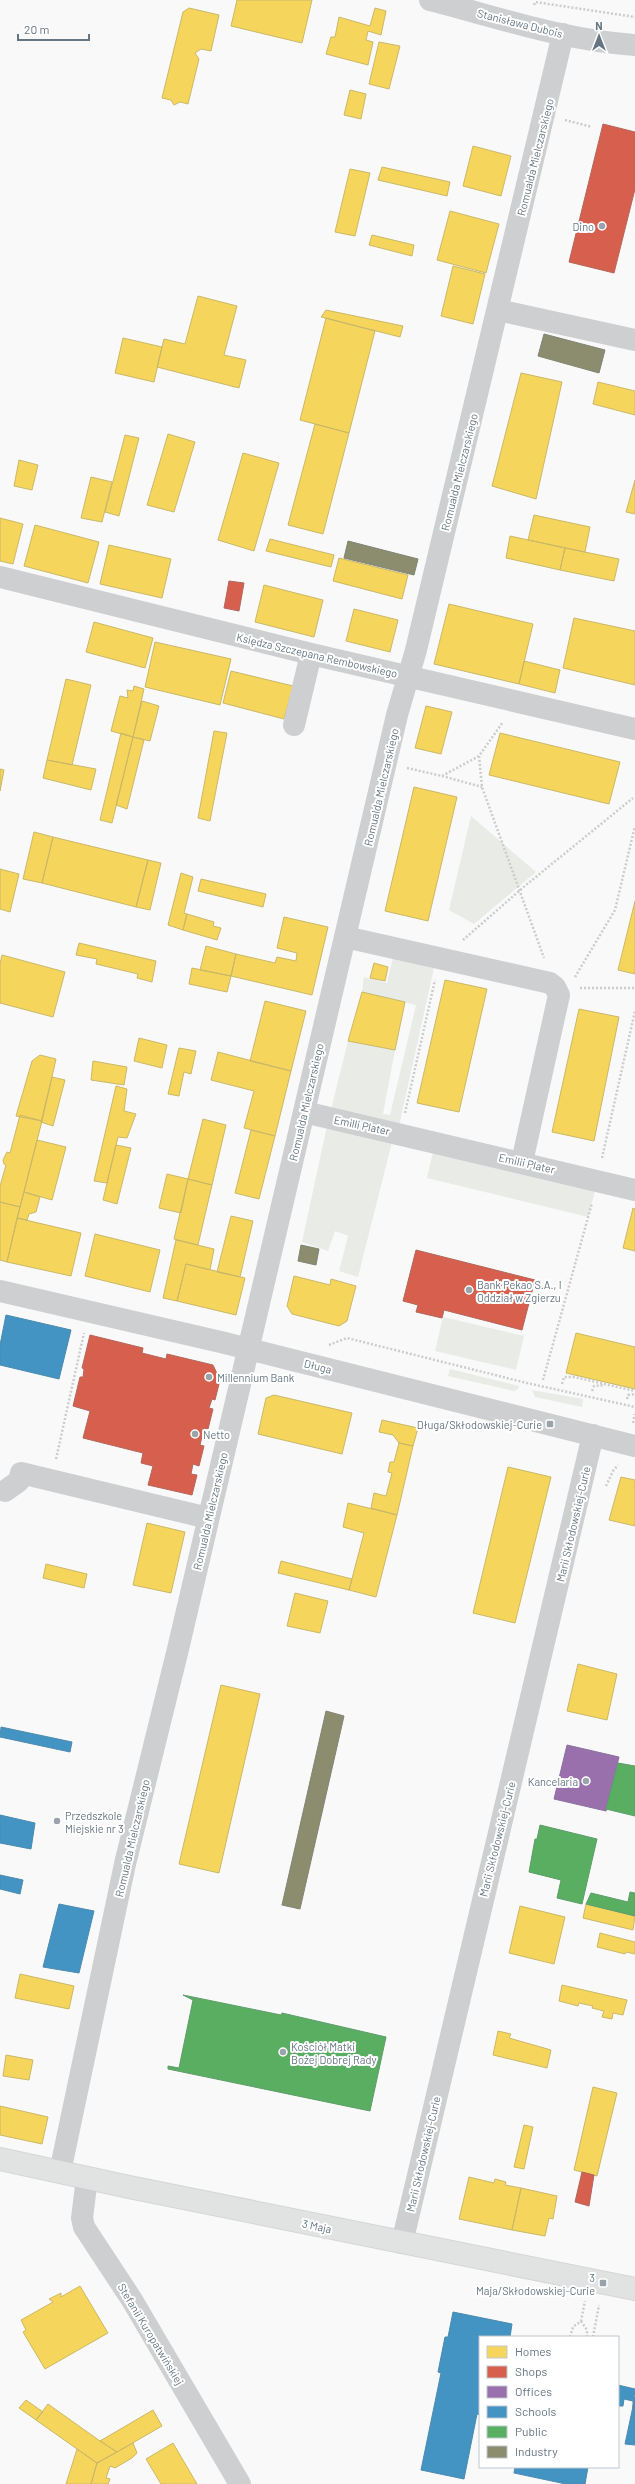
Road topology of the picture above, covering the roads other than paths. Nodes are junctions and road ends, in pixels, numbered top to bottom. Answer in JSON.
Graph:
{"nodes":[{"id":1,"x":430,"y":0,"type":"edge"},
{"id":2,"x":563,"y":34,"type":"junction"},
{"id":3,"x":635,"y":45,"type":"edge"},
{"id":4,"x":498,"y":310,"type":"junction"},
{"id":5,"x":635,"y":340,"type":"edge"},
{"id":6,"x":0,"y":577,"type":"edge"},
{"id":7,"x":311,"y":654,"type":"junction"},
{"id":8,"x":409,"y":676,"type":"junction"},
{"id":9,"x":294,"y":725,"type":"dead end"},
{"id":10,"x":635,"y":729,"type":"edge"},
{"id":11,"x":345,"y":937,"type":"junction"},
{"id":12,"x":304,"y":1112,"type":"junction"},
{"id":13,"x":410,"y":1136,"type":"joint"},
{"id":14,"x":522,"y":1162,"type":"junction"},
{"id":15,"x":635,"y":1190,"type":"edge"},
{"id":16,"x":0,"y":1291,"type":"edge"},
{"id":17,"x":248,"y":1349,"type":"junction"},
{"id":18,"x":594,"y":1435,"type":"junction"},
{"id":19,"x":635,"y":1446,"type":"edge"},
{"id":20,"x":5,"y":1491,"type":"dead end"},
{"id":21,"x":208,"y":1518,"type":"junction"},
{"id":22,"x":0,"y":2159,"type":"edge"},
{"id":23,"x":60,"y":2172,"type":"junction"},
{"id":24,"x":87,"y":2178,"type":"junction"},
{"id":25,"x":402,"y":2243,"type":"junction"},
{"id":26,"x":635,"y":2289,"type":"edge"},
{"id":27,"x":240,"y":2484,"type":"edge"}],
"edges":[{"from":1,"to":2,"type":"street","name":"Stanisława Dubois"},
{"from":2,"to":3,"type":"street","name":"Stanisława Dubois"},
{"from":2,"to":4,"type":"street","name":"Romualda Mielczarskiego"},
{"from":4,"to":5,"type":"street"},
{"from":4,"to":8,"type":"street","name":"Romualda Mielczarskiego"},
{"from":6,"to":7,"type":"street","name":"Księdza Szczepana Rembowskiego"},
{"from":7,"to":8,"type":"street","name":"Księdza Szczepana Rembowskiego"},
{"from":7,"to":9,"type":"street"},
{"from":8,"to":10,"type":"street","name":"Księdza Szczepana Rembowskiego"},
{"from":8,"to":11,"type":"street","name":"Romualda Mielczarskiego"},
{"from":11,"to":12,"type":"street","name":"Romualda Mielczarskiego"},
{"from":11,"to":14,"type":"street"},
{"from":12,"to":13,"type":"street","name":"Emilli Plater"},
{"from":12,"to":17,"type":"street","name":"Romualda Mielczarskiego"},
{"from":13,"to":14,"type":"street","name":"Emilii Plater"},
{"from":14,"to":15,"type":"street","name":"Emilii Plater"},
{"from":16,"to":17,"type":"street","name":"Długa"},
{"from":17,"to":18,"type":"street","name":"Długa"},
{"from":17,"to":21,"type":"street","name":"Romualda Mielczarskiego"},
{"from":18,"to":19,"type":"street","name":"Długa"},
{"from":18,"to":25,"type":"street","name":"Marii Skłodowskiej-Curie"},
{"from":20,"to":21,"type":"street"},
{"from":21,"to":23,"type":"street","name":"Romualda Mielczarskiego"},
{"from":22,"to":23,"type":"main road","name":"3 Maja"},
{"from":23,"to":24,"type":"main road","name":"3 Maja"},
{"from":24,"to":25,"type":"main road","name":"3 Maja"},
{"from":24,"to":27,"type":"street","name":"Stefanii Kuropatwińskiej"},
{"from":25,"to":26,"type":"main road","name":"3 Maja"}]}
